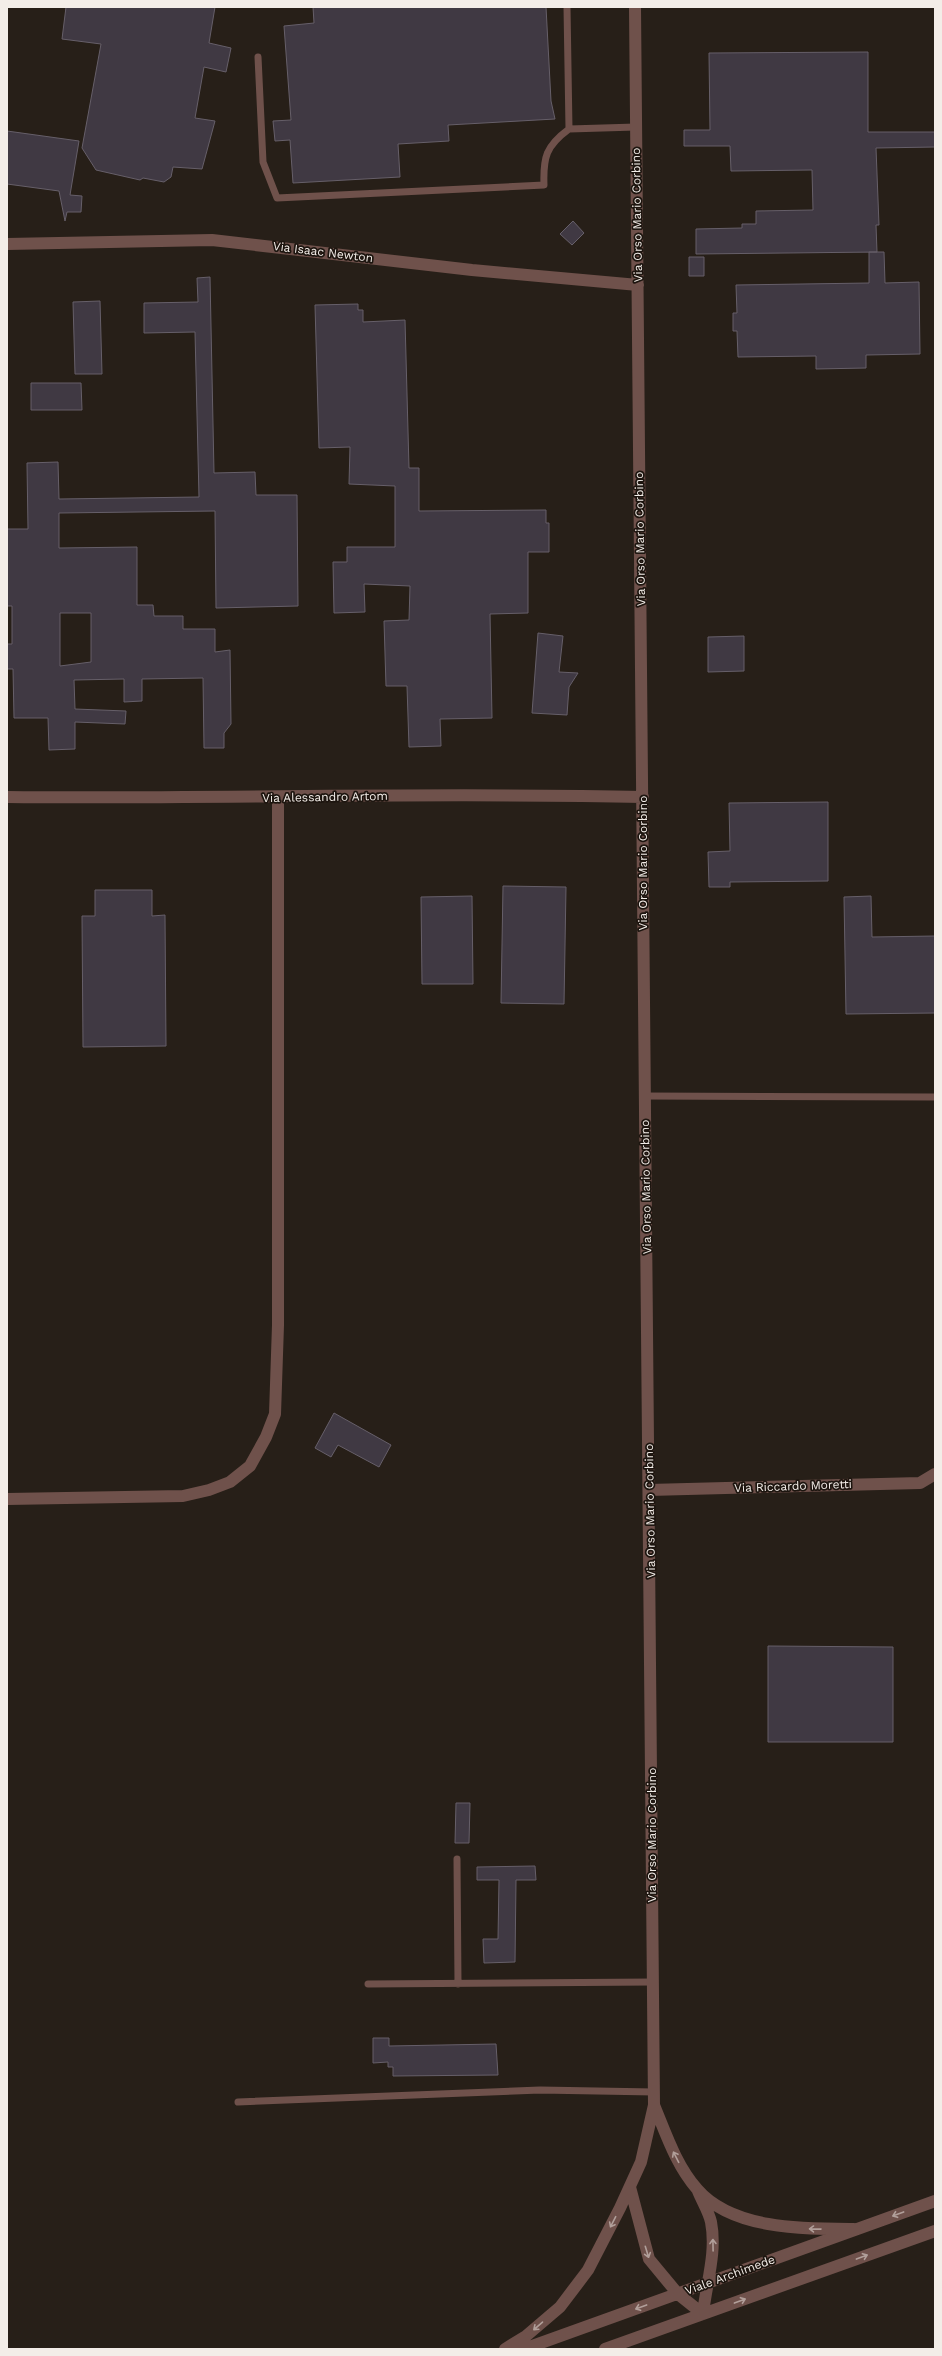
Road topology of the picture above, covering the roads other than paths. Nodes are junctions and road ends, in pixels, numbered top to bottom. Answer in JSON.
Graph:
{"nodes":[{"id":1,"x":567,"y":7,"type":"edge"},
{"id":2,"x":635,"y":7,"type":"edge"},
{"id":3,"x":258,"y":57,"type":"dead end"},
{"id":4,"x":636,"y":126,"type":"junction"},
{"id":5,"x":569,"y":129,"type":"junction"},
{"id":6,"x":7,"y":244,"type":"edge"},
{"id":7,"x":638,"y":285,"type":"junction"},
{"id":8,"x":7,"y":797,"type":"edge"},
{"id":9,"x":643,"y":797,"type":"junction"},
{"id":10,"x":278,"y":798,"type":"junction"},
{"id":11,"x":645,"y":1096,"type":"junction"},
{"id":12,"x":935,"y":1097,"type":"edge"},
{"id":13,"x":935,"y":1474,"type":"edge"},
{"id":14,"x":649,"y":1490,"type":"junction"},
{"id":15,"x":7,"y":1499,"type":"edge"},
{"id":16,"x":458,"y":1859,"type":"dead end"},
{"id":17,"x":653,"y":1982,"type":"junction"},
{"id":18,"x":368,"y":1984,"type":"dead end"},
{"id":19,"x":458,"y":1984,"type":"junction"},
{"id":20,"x":654,"y":2092,"type":"junction"},
{"id":21,"x":238,"y":2102,"type":"dead end"},
{"id":22,"x":654,"y":2105,"type":"junction"},
{"id":23,"x":630,"y":2187,"type":"junction"},
{"id":24,"x":697,"y":2190,"type":"junction"},
{"id":25,"x":935,"y":2201,"type":"edge"},
{"id":26,"x":854,"y":2229,"type":"junction"},
{"id":27,"x":935,"y":2231,"type":"edge"},
{"id":28,"x":706,"y":2283,"type":"junction"},
{"id":29,"x":678,"y":2294,"type":"junction"},
{"id":30,"x":703,"y":2314,"type":"junction"},
{"id":31,"x":505,"y":2349,"type":"edge"},
{"id":32,"x":524,"y":2349,"type":"edge"},
{"id":33,"x":605,"y":2349,"type":"edge"}],
"edges":[{"from":1,"to":5,"type":"lane"},
{"from":2,"to":4,"type":"street","name":"Via Orso Mario Corbino"},
{"from":3,"to":5,"type":"lane"},
{"from":4,"to":5,"type":"lane"},
{"from":4,"to":7,"type":"street","name":"Via Orso Mario Corbino"},
{"from":6,"to":7,"type":"street","name":"Via Isaac Newton"},
{"from":7,"to":9,"type":"street","name":"Via Orso Mario Corbino"},
{"from":8,"to":10,"type":"street","name":"Via Alessandro Artom"},
{"from":9,"to":10,"type":"street","name":"Via Alessandro Artom"},
{"from":9,"to":11,"type":"street","name":"Via Orso Mario Corbino"},
{"from":10,"to":15,"type":"street"},
{"from":11,"to":12,"type":"lane"},
{"from":11,"to":14,"type":"street","name":"Via Orso Mario Corbino"},
{"from":13,"to":14,"type":"street","name":"Via Riccardo Moretti"},
{"from":14,"to":17,"type":"street","name":"Via Orso Mario Corbino"},
{"from":16,"to":19,"type":"lane"},
{"from":17,"to":19,"type":"lane"},
{"from":17,"to":20,"type":"street","name":"Via Orso Mario Corbino"},
{"from":18,"to":19,"type":"lane"},
{"from":20,"to":21,"type":"lane"},
{"from":20,"to":22,"type":"street","name":"Via Orso Mario Corbino"},
{"from":22,"to":23,"type":"street"},
{"from":24,"to":22,"type":"street","name":"Via Orso Mario Corbino","one_way":true},
{"from":23,"to":29,"type":"street","one_way":true},
{"from":23,"to":31,"type":"street","one_way":true},
{"from":26,"to":24,"type":"street","name":"Via Orso Mario Corbino","one_way":true},
{"from":28,"to":24,"type":"street","one_way":true},
{"from":25,"to":26,"type":"street","name":"Viale Archimede","one_way":true},
{"from":26,"to":28,"type":"street","name":"Viale Archimede"},
{"from":30,"to":27,"type":"street","one_way":true},
{"from":28,"to":29,"type":"street","name":"Viale Archimede"},
{"from":28,"to":30,"type":"street"},
{"from":29,"to":30,"type":"street"},
{"from":29,"to":32,"type":"street","name":"Viale Archimede","one_way":true},
{"from":30,"to":33,"type":"street"}]}
